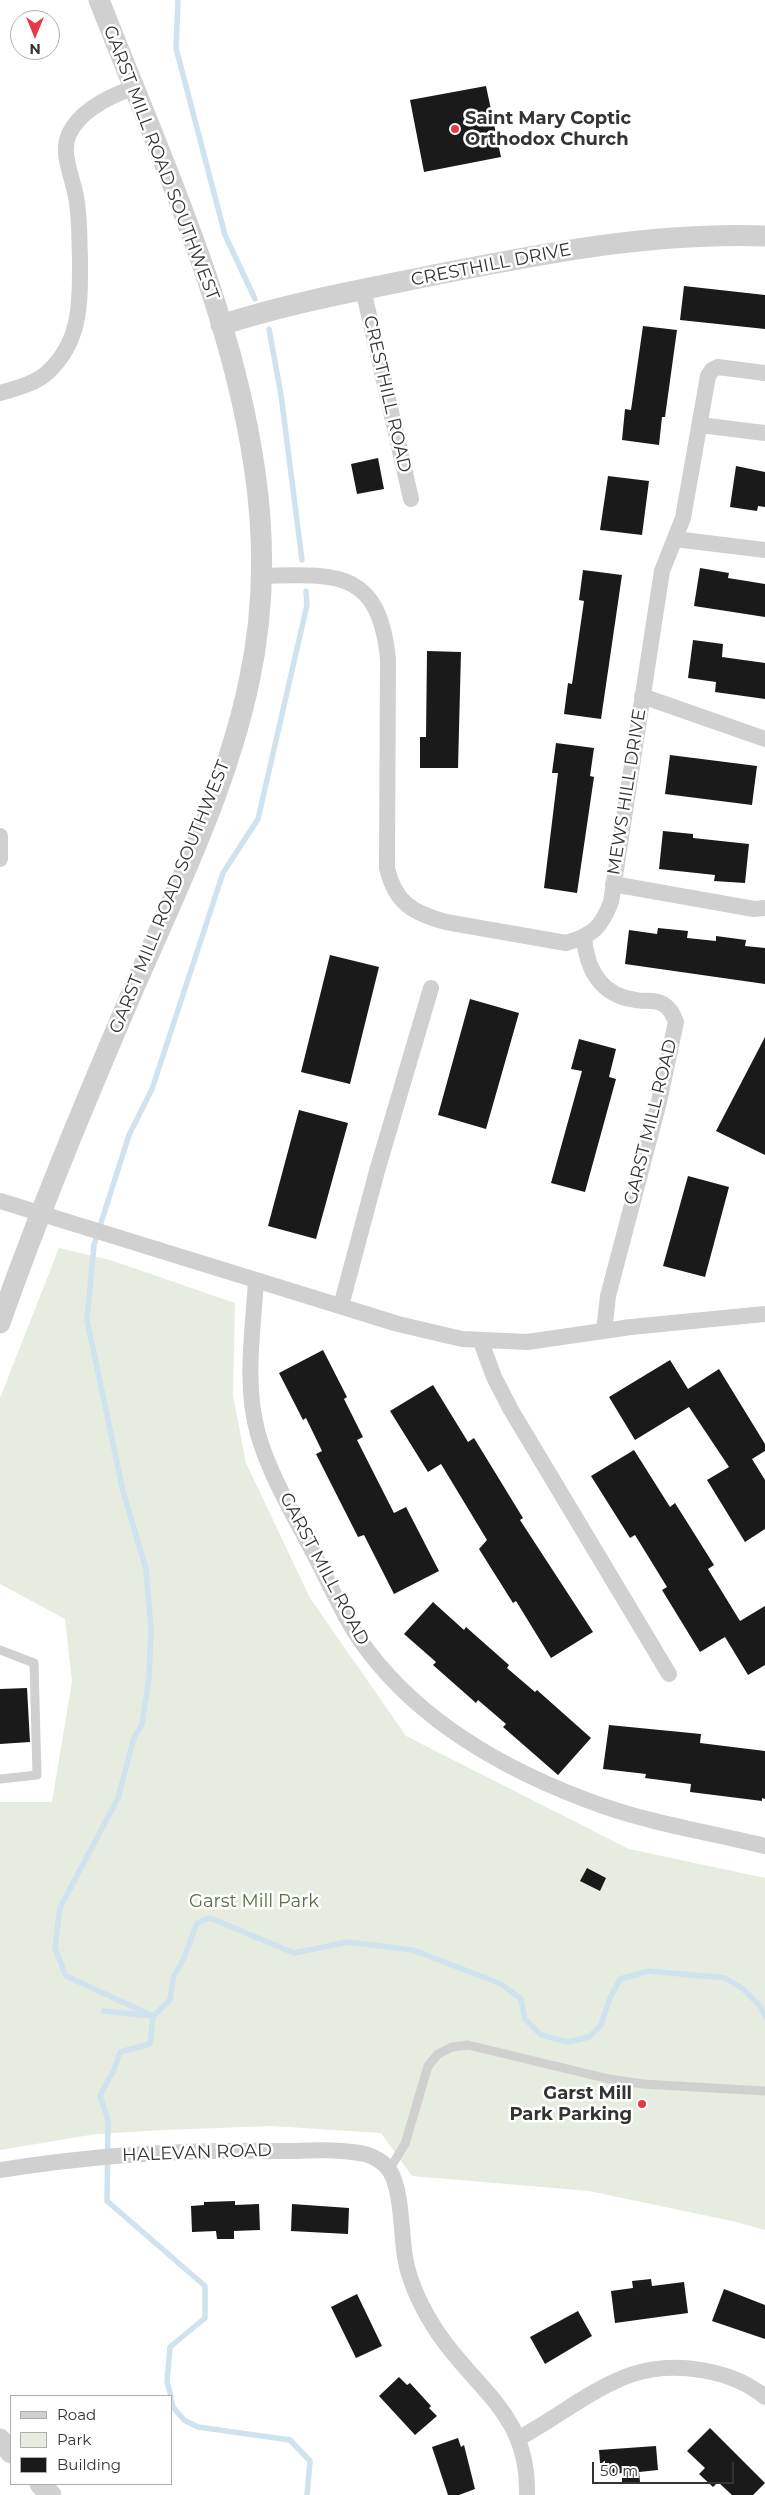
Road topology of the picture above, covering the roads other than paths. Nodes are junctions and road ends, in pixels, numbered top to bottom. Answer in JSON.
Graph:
{"nodes":[{"id":1,"x":99,"y":0,"type":"edge"},
{"id":2,"x":133,"y":88,"type":"junction"},
{"id":3,"x":765,"y":236,"type":"edge"},
{"id":4,"x":363,"y":289,"type":"junction"},
{"id":5,"x":221,"y":325,"type":"junction"},
{"id":6,"x":765,"y":373,"type":"edge"},
{"id":7,"x":0,"y":394,"type":"edge"},
{"id":8,"x":700,"y":425,"type":"junction"},
{"id":9,"x":765,"y":433,"type":"edge"},
{"id":10,"x":411,"y":499,"type":"dead end"},
{"id":11,"x":675,"y":539,"type":"junction"},
{"id":12,"x":765,"y":550,"type":"edge"},
{"id":13,"x":262,"y":576,"type":"junction"},
{"id":14,"x":642,"y":696,"type":"junction"},
{"id":15,"x":765,"y":739,"type":"edge"},
{"id":16,"x":0,"y":836,"type":"edge"},
{"id":17,"x":0,"y":859,"type":"edge"},
{"id":18,"x":613,"y":884,"type":"junction"},
{"id":19,"x":765,"y":908,"type":"edge"},
{"id":20,"x":584,"y":938,"type":"junction"},
{"id":21,"x":431,"y":988,"type":"dead end"},
{"id":22,"x":0,"y":1201,"type":"edge"},
{"id":23,"x":40,"y":1213,"type":"junction"},
{"id":24,"x":256,"y":1281,"type":"junction"},
{"id":25,"x":341,"y":1306,"type":"junction"},
{"id":26,"x":765,"y":1314,"type":"edge"},
{"id":27,"x":0,"y":1323,"type":"edge"},
{"id":28,"x":604,"y":1331,"type":"junction"},
{"id":29,"x":481,"y":1342,"type":"junction"},
{"id":30,"x":0,"y":1650,"type":"edge"},
{"id":31,"x":670,"y":1674,"type":"dead end"},
{"id":32,"x":0,"y":1779,"type":"edge"},
{"id":33,"x":765,"y":1846,"type":"edge"},
{"id":34,"x":765,"y":2091,"type":"edge"},
{"id":35,"x":0,"y":2170,"type":"edge"},
{"id":36,"x":389,"y":2170,"type":"junction"},
{"id":37,"x":765,"y":2397,"type":"edge"},
{"id":38,"x":519,"y":2438,"type":"junction"},
{"id":39,"x":0,"y":2439,"type":"edge"},
{"id":40,"x":10,"y":2452,"type":"edge"},
{"id":41,"x":41,"y":2485,"type":"edge"},
{"id":42,"x":51,"y":2495,"type":"edge"},
{"id":43,"x":527,"y":2495,"type":"edge"}],
"edges":[{"from":1,"to":2,"type":"street","name":"GARST MILL ROAD SOUTHWEST"},
{"from":2,"to":5,"type":"street","name":"GARST MILL ROAD SOUTHWEST"},
{"from":2,"to":7,"type":"street"},
{"from":3,"to":4,"type":"street","name":"CRESTHILL DRIVE"},
{"from":4,"to":5,"type":"street","name":"CRESTHILL DRIVE"},
{"from":4,"to":10,"type":"street","name":"CRESTHILL ROAD"},
{"from":5,"to":13,"type":"street","name":"GARST MILL ROAD SOUTHWEST"},
{"from":6,"to":8,"type":"street","name":"MEWS HILL DRIVE"},
{"from":8,"to":9,"type":"street"},
{"from":8,"to":11,"type":"street","name":"MEWS HILL DRIVE"},
{"from":11,"to":12,"type":"street"},
{"from":11,"to":14,"type":"street","name":"MEWS HILL DRIVE"},
{"from":13,"to":20,"type":"street"},
{"from":13,"to":23,"type":"street","name":"GARST MILL ROAD SOUTHWEST"},
{"from":14,"to":15,"type":"street","name":"MEWS HILL DRIVE"},
{"from":14,"to":18,"type":"street","name":"MEWS HILL DRIVE"},
{"from":16,"to":17,"type":"street"},
{"from":18,"to":19,"type":"street","name":"MEWS HILL DRIVE"},
{"from":18,"to":20,"type":"street"},
{"from":20,"to":28,"type":"street","name":"GARST MILL ROAD"},
{"from":21,"to":25,"type":"street"},
{"from":22,"to":23,"type":"street"},
{"from":23,"to":24,"type":"street"},
{"from":23,"to":27,"type":"street","name":"GARST MILL ROAD SOUTHWEST"},
{"from":24,"to":25,"type":"street"},
{"from":24,"to":33,"type":"street","name":"GARST MILL ROAD"},
{"from":25,"to":29,"type":"street"},
{"from":26,"to":28,"type":"street"},
{"from":28,"to":29,"type":"street"},
{"from":29,"to":31,"type":"street"},
{"from":30,"to":32,"type":"lane"},
{"from":34,"to":36,"type":"lane"},
{"from":35,"to":36,"type":"street","name":"HALEVAN ROAD"},
{"from":36,"to":38,"type":"street"},
{"from":37,"to":38,"type":"street"},
{"from":38,"to":43,"type":"street"},
{"from":39,"to":40,"type":"street"},
{"from":41,"to":42,"type":"street"}]}
